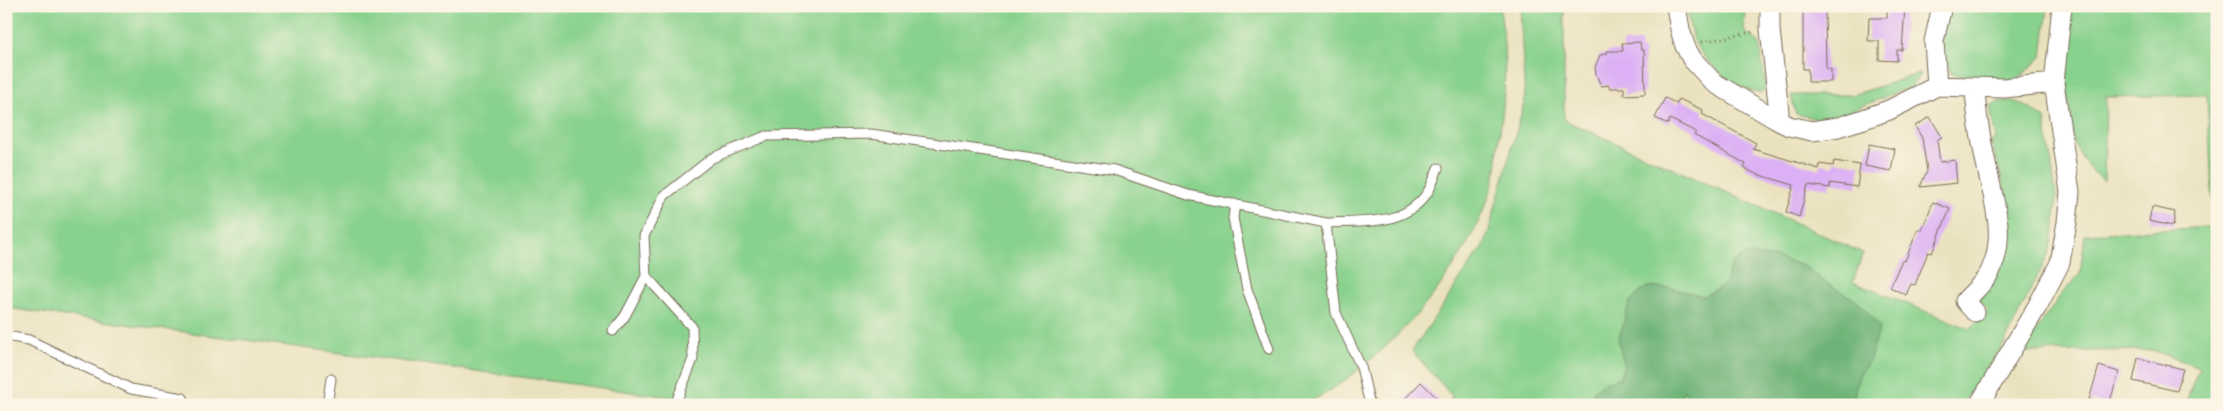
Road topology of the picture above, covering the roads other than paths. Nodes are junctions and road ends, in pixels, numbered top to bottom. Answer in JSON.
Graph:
{"nodes":[{"id":1,"x":1676,"y":6,"type":"edge"},
{"id":2,"x":1770,"y":6,"type":"edge"},
{"id":3,"x":1942,"y":6,"type":"edge"},
{"id":4,"x":2062,"y":6,"type":"edge"},
{"id":5,"x":2054,"y":83,"type":"junction"},
{"id":6,"x":1937,"y":86,"type":"junction"},
{"id":7,"x":1975,"y":88,"type":"junction"},
{"id":8,"x":1778,"y":120,"type":"junction"},
{"id":9,"x":1438,"y":168,"type":"dead end"},
{"id":10,"x":1235,"y":204,"type":"junction"},
{"id":11,"x":1326,"y":223,"type":"junction"},
{"id":12,"x":646,"y":276,"type":"junction"},
{"id":13,"x":1974,"y":312,"type":"dead end"},
{"id":14,"x":613,"y":331,"type":"dead end"},
{"id":15,"x":6,"y":336,"type":"edge"},
{"id":16,"x":1269,"y":349,"type":"dead end"},
{"id":17,"x":331,"y":379,"type":"dead end"},
{"id":18,"x":182,"y":398,"type":"dead end"},
{"id":19,"x":327,"y":405,"type":"edge"},
{"id":20,"x":675,"y":405,"type":"edge"},
{"id":21,"x":1370,"y":405,"type":"edge"},
{"id":22,"x":1979,"y":405,"type":"edge"}],
"edges":[{"from":1,"to":8,"type":"street"},
{"from":2,"to":8,"type":"street"},
{"from":3,"to":6,"type":"street"},
{"from":4,"to":5,"type":"street"},
{"from":5,"to":7,"type":"street"},
{"from":5,"to":22,"type":"street"},
{"from":6,"to":7,"type":"street"},
{"from":6,"to":8,"type":"street"},
{"from":7,"to":13,"type":"street"},
{"from":9,"to":11,"type":"lane"},
{"from":10,"to":11,"type":"lane"},
{"from":10,"to":12,"type":"lane"},
{"from":10,"to":16,"type":"lane"},
{"from":11,"to":21,"type":"lane"},
{"from":12,"to":14,"type":"lane"},
{"from":12,"to":20,"type":"lane"},
{"from":15,"to":18,"type":"lane"},
{"from":17,"to":19,"type":"lane"}]}
